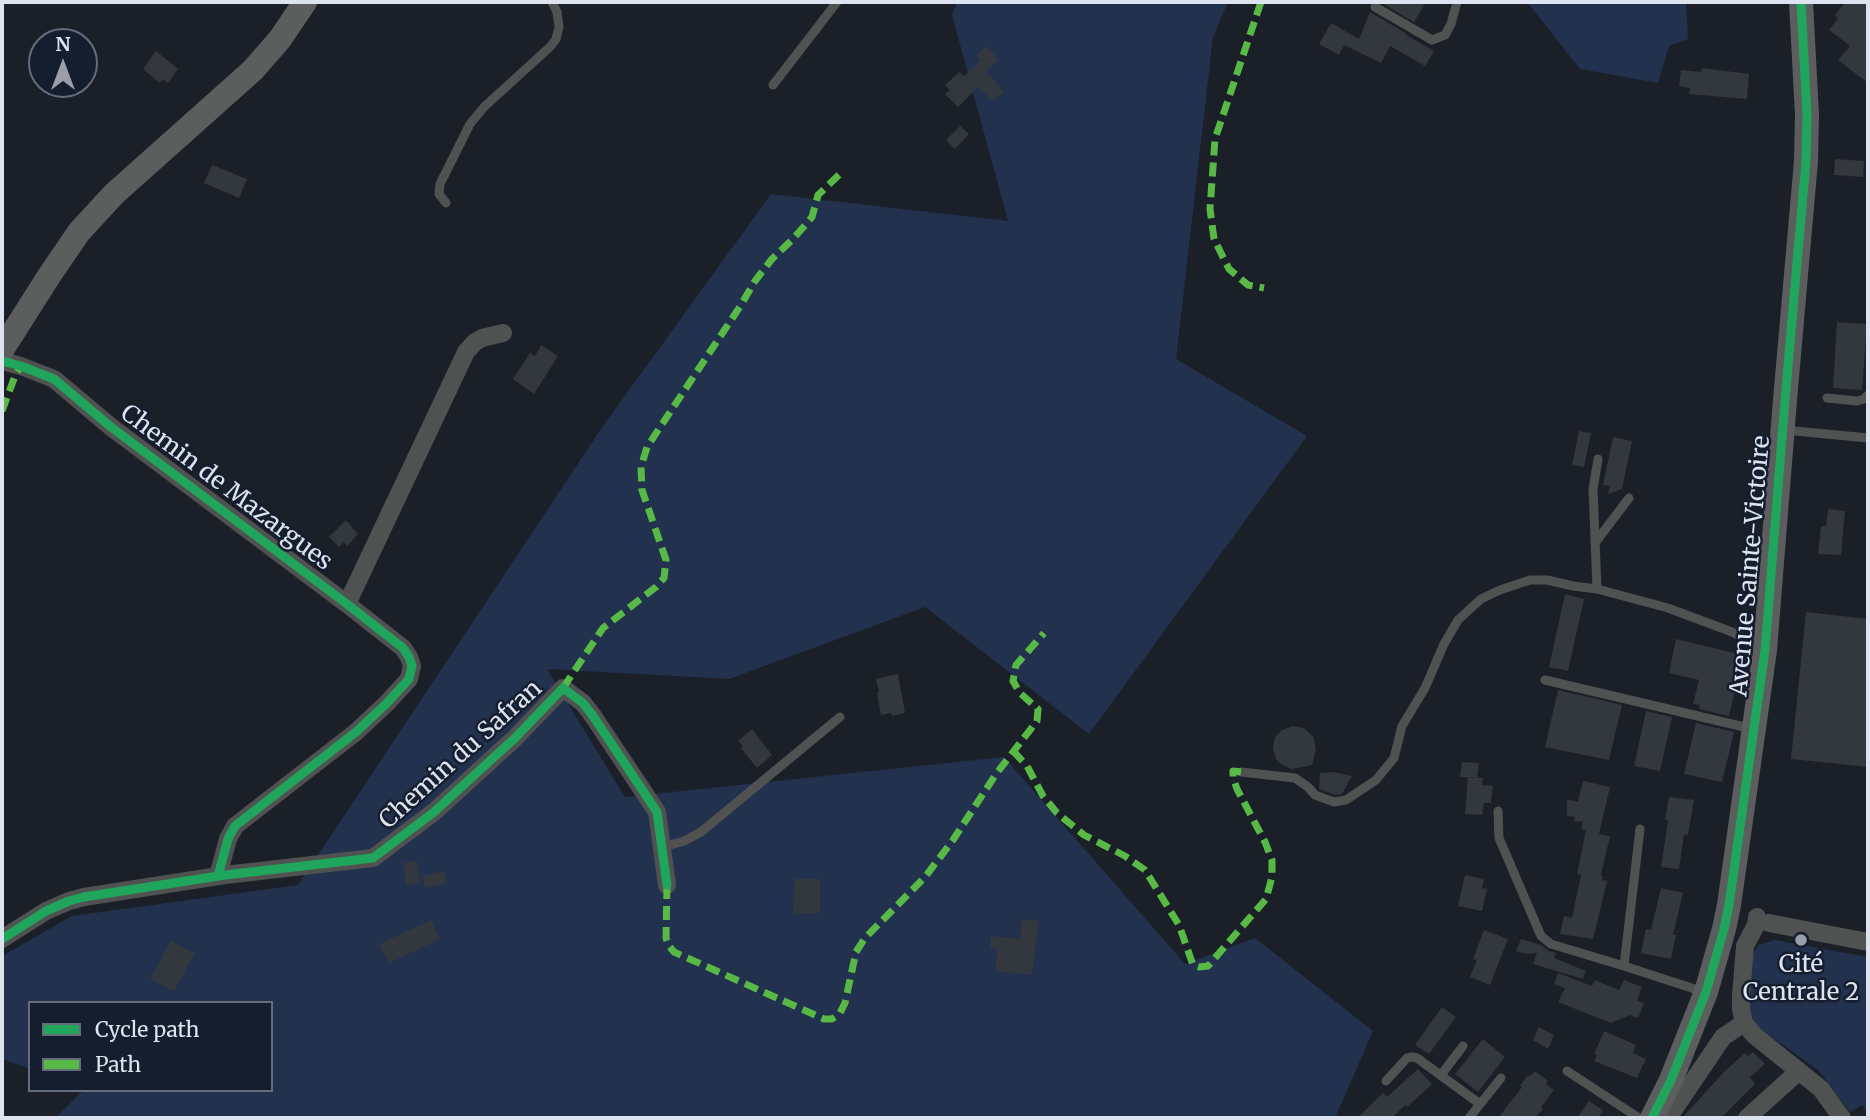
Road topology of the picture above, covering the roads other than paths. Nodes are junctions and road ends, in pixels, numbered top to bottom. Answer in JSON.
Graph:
{"nodes":[{"id":1,"x":305,"y":2,"type":"edge"},
{"id":2,"x":552,"y":2,"type":"edge"},
{"id":3,"x":837,"y":2,"type":"edge"},
{"id":4,"x":1457,"y":2,"type":"edge"},
{"id":5,"x":1801,"y":2,"type":"edge"},
{"id":6,"x":1375,"y":7,"type":"dead end"},
{"id":7,"x":773,"y":85,"type":"dead end"},
{"id":8,"x":446,"y":203,"type":"dead end"},
{"id":9,"x":503,"y":333,"type":"dead end"},
{"id":10,"x":2,"y":351,"type":"edge"},
{"id":11,"x":2,"y":361,"type":"edge"},
{"id":12,"x":1868,"y":395,"type":"edge"},
{"id":13,"x":1827,"y":398,"type":"dead end"},
{"id":14,"x":1782,"y":429,"type":"junction"},
{"id":15,"x":1868,"y":438,"type":"edge"},
{"id":16,"x":1598,"y":459,"type":"dead end"},
{"id":17,"x":1629,"y":498,"type":"dead end"},
{"id":18,"x":1595,"y":543,"type":"junction"},
{"id":19,"x":1597,"y":589,"type":"junction"},
{"id":20,"x":347,"y":604,"type":"junction"},
{"id":21,"x":1765,"y":650,"type":"junction"},
{"id":22,"x":1545,"y":680,"type":"dead end"},
{"id":23,"x":840,"y":717,"type":"dead end"},
{"id":24,"x":1754,"y":729,"type":"junction"},
{"id":25,"x":1241,"y":772,"type":"dead end"},
{"id":26,"x":1499,"y":811,"type":"dead end"},
{"id":27,"x":1640,"y":829,"type":"dead end"},
{"id":28,"x":663,"y":847,"type":"junction"},
{"id":29,"x":218,"y":876,"type":"junction"},
{"id":30,"x":667,"y":885,"type":"dead end"},
{"id":31,"x":1726,"y":917,"type":"junction"},
{"id":32,"x":1761,"y":922,"type":"junction"},
{"id":33,"x":2,"y":939,"type":"edge"},
{"id":34,"x":1868,"y":942,"type":"edge"},
{"id":35,"x":1625,"y":966,"type":"junction"},
{"id":36,"x":1706,"y":992,"type":"junction"},
{"id":37,"x":1744,"y":1023,"type":"junction"},
{"id":38,"x":1463,"y":1046,"type":"dead end"},
{"id":39,"x":1566,"y":1071,"type":"dead end"},
{"id":40,"x":1799,"y":1071,"type":"junction"},
{"id":41,"x":1441,"y":1076,"type":"junction"},
{"id":42,"x":1501,"y":1078,"type":"dead end"},
{"id":43,"x":1386,"y":1081,"type":"dead end"},
{"id":44,"x":1480,"y":1104,"type":"junction"},
{"id":45,"x":1469,"y":1118,"type":"edge"},
{"id":46,"x":1639,"y":1118,"type":"edge"},
{"id":47,"x":1651,"y":1118,"type":"edge"},
{"id":48,"x":1668,"y":1118,"type":"edge"},
{"id":49,"x":1747,"y":1118,"type":"edge"},
{"id":50,"x":1842,"y":1118,"type":"edge"}],
"edges":[{"from":1,"to":10,"type":"street"},
{"from":2,"to":8,"type":"lane"},
{"from":3,"to":7,"type":"lane"},
{"from":4,"to":6,"type":"lane"},
{"from":5,"to":14,"type":"street","name":"Avenue Sainte-Victoire"},
{"from":9,"to":20,"type":"street"},
{"from":11,"to":20,"type":"street","name":"Chemin de Mazargues"},
{"from":12,"to":13,"type":"lane"},
{"from":14,"to":15,"type":"lane"},
{"from":14,"to":21,"type":"street","name":"Avenue Sainte-Victoire"},
{"from":16,"to":18,"type":"lane"},
{"from":17,"to":18,"type":"lane"},
{"from":18,"to":19,"type":"lane"},
{"from":19,"to":21,"type":"lane"},
{"from":19,"to":25,"type":"lane"},
{"from":20,"to":29,"type":"street","name":"Chemin de Mazargues"},
{"from":21,"to":24,"type":"street","name":"Avenue Sainte-Victoire"},
{"from":22,"to":24,"type":"lane"},
{"from":23,"to":28,"type":"lane"},
{"from":24,"to":31,"type":"street","name":"Avenue Sainte-Victoire"},
{"from":26,"to":35,"type":"lane"},
{"from":27,"to":35,"type":"lane"},
{"from":28,"to":29,"type":"street","name":"Chemin du Safran"},
{"from":28,"to":30,"type":"street","name":"Chemin du Safran"},
{"from":29,"to":33,"type":"street","name":"Chemin du Safran"},
{"from":31,"to":32,"type":"street"},
{"from":31,"to":36,"type":"street","name":"Avenue Sainte-Victoire"},
{"from":32,"to":34,"type":"street"},
{"from":32,"to":37,"type":"street"},
{"from":35,"to":36,"type":"lane"},
{"from":36,"to":47,"type":"street","name":"Avenue Sainte-Victoire"},
{"from":37,"to":40,"type":"street"},
{"from":37,"to":48,"type":"street"},
{"from":38,"to":41,"type":"lane"},
{"from":39,"to":46,"type":"lane"},
{"from":40,"to":49,"type":"street"},
{"from":40,"to":50,"type":"street"},
{"from":41,"to":43,"type":"lane"},
{"from":41,"to":44,"type":"lane"},
{"from":42,"to":44,"type":"lane"},
{"from":44,"to":45,"type":"lane"}]}
